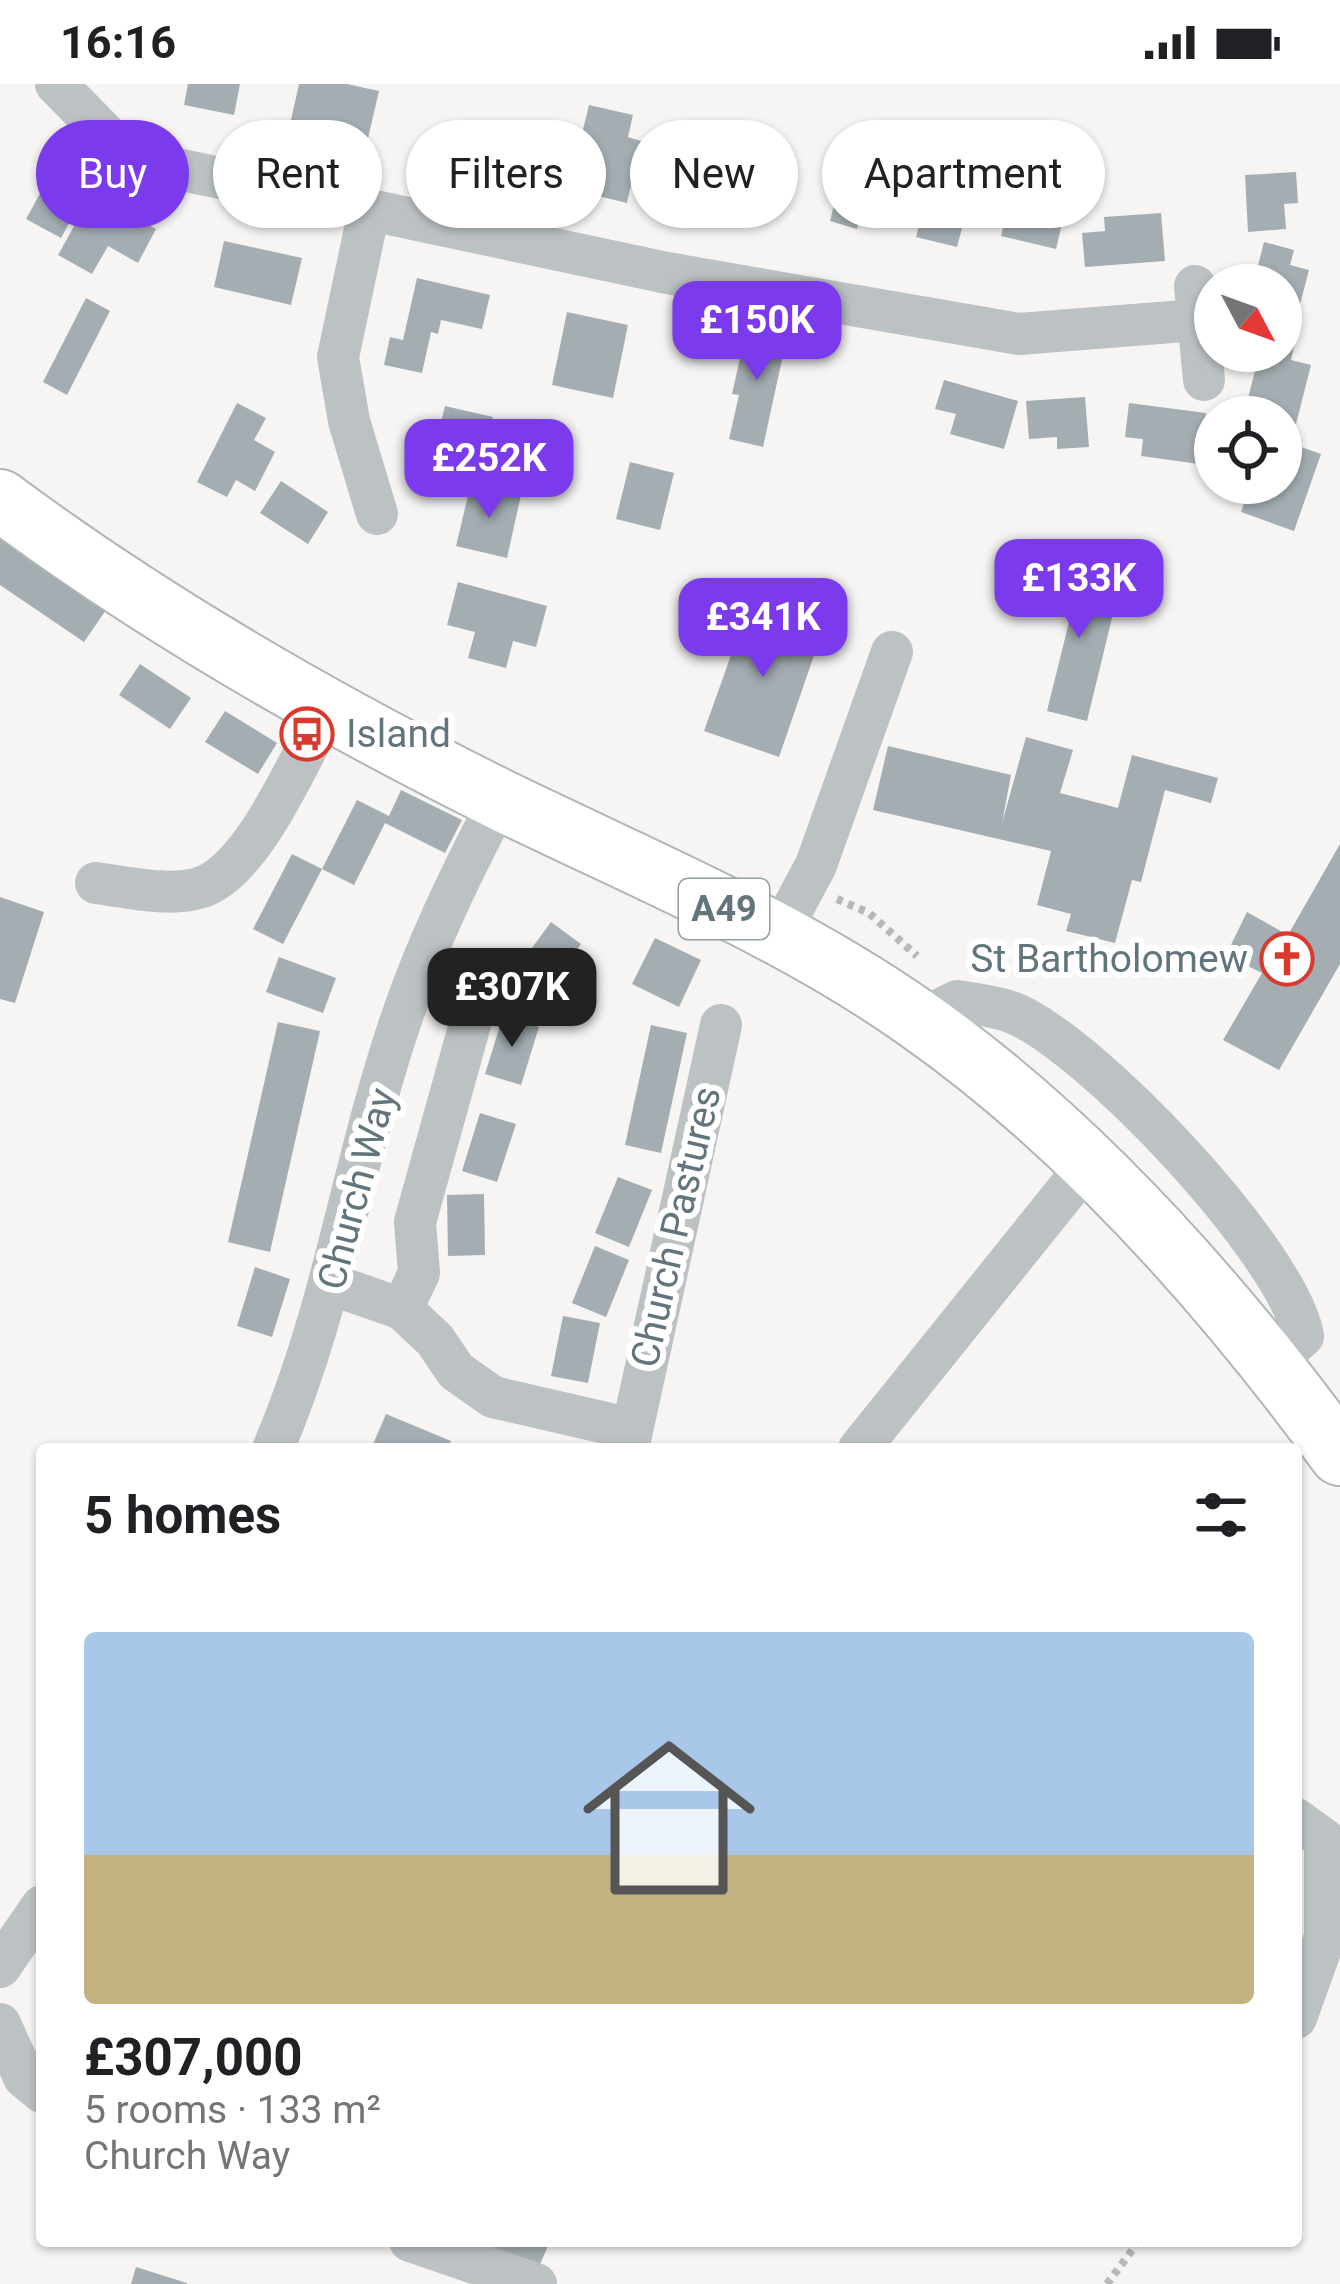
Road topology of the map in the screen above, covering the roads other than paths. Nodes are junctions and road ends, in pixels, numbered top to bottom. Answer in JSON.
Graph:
{"nodes":[{"id":1,"x":56,"y":84,"type":"edge"},
{"id":2,"x":213,"y":177,"type":"edge"},
{"id":3,"x":382,"y":215,"type":"edge"},
{"id":4,"x":366,"y":228,"type":"edge"},
{"id":5,"x":1204,"y":380,"type":"dead end"},
{"id":6,"x":0,"y":500,"type":"edge"},
{"id":7,"x":377,"y":514,"type":"dead end"},
{"id":8,"x":892,"y":652,"type":"dead end"},
{"id":9,"x":328,"y":707,"type":"junction"},
{"id":10,"x":500,"y":799,"type":"junction"},
{"id":11,"x":96,"y":883,"type":"dead end"},
{"id":12,"x":778,"y":936,"type":"junction"},
{"id":13,"x":493,"y":973,"type":"dead end"},
{"id":14,"x":920,"y":1020,"type":"junction"},
{"id":15,"x":721,"y":1025,"type":"dead end"},
{"id":16,"x":1088,"y":1163,"type":"junction"},
{"id":17,"x":333,"y":1285,"type":"junction"},
{"id":18,"x":402,"y":1309,"type":"junction"},
{"id":19,"x":1304,"y":1343,"type":"edge"},
{"id":20,"x":630,"y":1439,"type":"edge"},
{"id":21,"x":276,"y":1443,"type":"edge"},
{"id":22,"x":864,"y":1443,"type":"edge"},
{"id":23,"x":1340,"y":1454,"type":"edge"},
{"id":24,"x":1302,"y":1823,"type":"edge"},
{"id":25,"x":1302,"y":2001,"type":"edge"},
{"id":26,"x":0,"y":2024,"type":"edge"},
{"id":27,"x":36,"y":2087,"type":"edge"},
{"id":28,"x":428,"y":2247,"type":"edge"},
{"id":29,"x":536,"y":2284,"type":"edge"}],
"edges":[{"from":1,"to":2,"type":"street"},
{"from":3,"to":5,"type":"street"},
{"from":4,"to":7,"type":"street"},
{"from":6,"to":9,"type":"highway","number":"A49"},
{"from":8,"to":12,"type":"street"},
{"from":9,"to":10,"type":"highway","number":"A49"},
{"from":9,"to":11,"type":"street"},
{"from":10,"to":12,"type":"highway","number":"A49"},
{"from":10,"to":17,"type":"street","name":"Church Way"},
{"from":12,"to":14,"type":"highway","number":"A49"},
{"from":13,"to":18,"type":"street"},
{"from":14,"to":16,"type":"highway","number":"A49"},
{"from":14,"to":19,"type":"street"},
{"from":15,"to":20,"type":"street","name":"Church Pastures"},
{"from":16,"to":19,"type":"highway","number":"A49"},
{"from":16,"to":22,"type":"street"},
{"from":17,"to":18,"type":"street","name":"Church Pastures"},
{"from":17,"to":21,"type":"street","name":"Church Way"},
{"from":18,"to":20,"type":"street","name":"Church Pastures"},
{"from":19,"to":23,"type":"highway","number":"A49"},
{"from":24,"to":25,"type":"street"},
{"from":26,"to":27,"type":"street"},
{"from":28,"to":29,"type":"street"}]}
